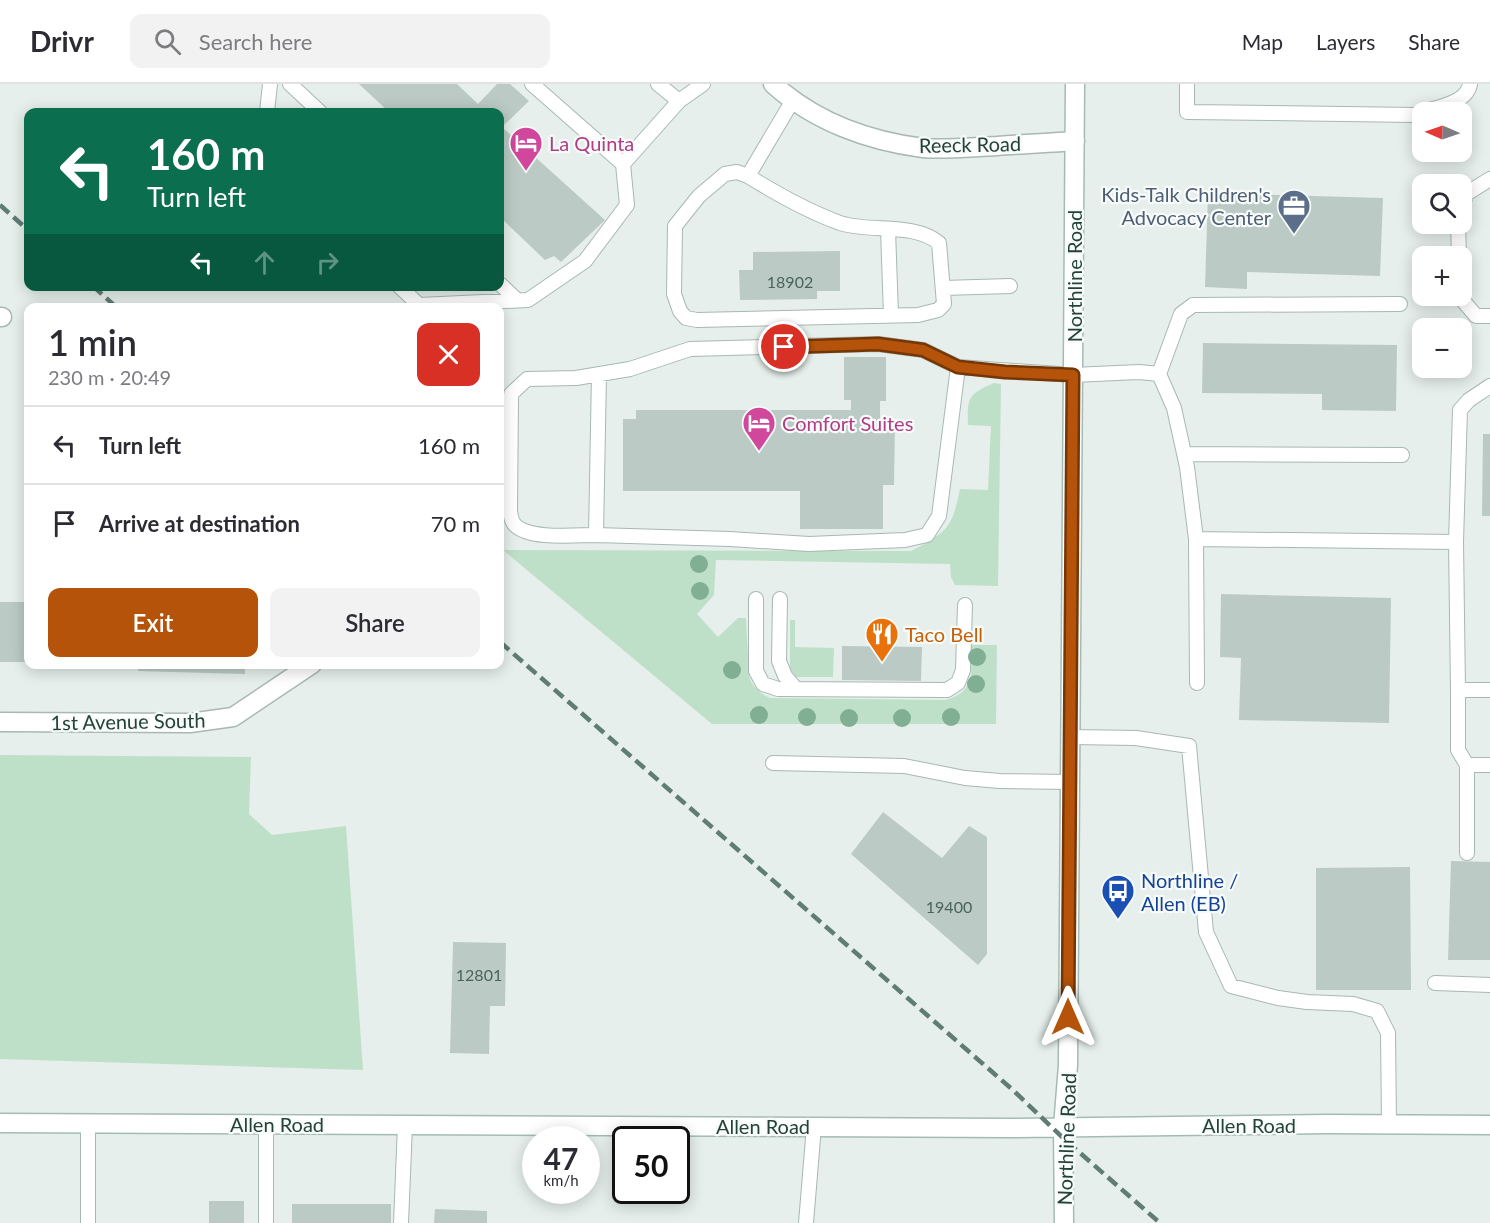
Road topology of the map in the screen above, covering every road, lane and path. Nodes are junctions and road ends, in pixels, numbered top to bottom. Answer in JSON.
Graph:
{"nodes":[{"id":1,"x":270,"y":84,"type":"edge"},
{"id":2,"x":290,"y":84,"type":"edge"},
{"id":3,"x":532,"y":84,"type":"edge"},
{"id":4,"x":658,"y":84,"type":"edge"},
{"id":5,"x":703,"y":84,"type":"edge"},
{"id":6,"x":773,"y":84,"type":"edge"},
{"id":7,"x":1075,"y":84,"type":"edge"},
{"id":8,"x":1187,"y":84,"type":"edge"},
{"id":9,"x":1470,"y":84,"type":"edge"},
{"id":10,"x":793,"y":100,"type":"junction"},
{"id":11,"x":679,"y":101,"type":"junction"},
{"id":12,"x":1455,"y":102,"type":"edge"},
{"id":13,"x":267,"y":108,"type":"edge"},
{"id":14,"x":316,"y":108,"type":"edge"},
{"id":15,"x":1412,"y":115,"type":"edge"},
{"id":16,"x":1075,"y":141,"type":"junction"},
{"id":17,"x":623,"y":164,"type":"junction"},
{"id":18,"x":748,"y":176,"type":"junction"},
{"id":19,"x":1490,"y":179,"type":"edge"},
{"id":20,"x":1472,"y":190,"type":"edge"},
{"id":21,"x":888,"y":230,"type":"junction"},
{"id":22,"x":1010,"y":286,"type":"dead end"},
{"id":23,"x":504,"y":288,"type":"edge"},
{"id":24,"x":943,"y":288,"type":"junction"},
{"id":25,"x":404,"y":291,"type":"edge"},
{"id":26,"x":517,"y":300,"type":"junction"},
{"id":27,"x":417,"y":303,"type":"edge"},
{"id":28,"x":458,"y":303,"type":"edge"},
{"id":29,"x":1400,"y":304,"type":"dead end"},
{"id":30,"x":1468,"y":306,"type":"edge"},
{"id":31,"x":891,"y":315,"type":"junction"},
{"id":32,"x":1490,"y":316,"type":"edge"},
{"id":33,"x":958,"y":367,"type":"junction"},
{"id":34,"x":599,"y":374,"type":"junction"},
{"id":35,"x":1159,"y":374,"type":"junction"},
{"id":36,"x":1073,"y":375,"type":"junction"},
{"id":37,"x":1490,"y":386,"type":"edge"},
{"id":38,"x":1185,"y":454,"type":"junction"},
{"id":39,"x":1402,"y":455,"type":"dead end"},
{"id":40,"x":596,"y":535,"type":"junction"},
{"id":41,"x":1196,"y":539,"type":"junction"},
{"id":42,"x":1456,"y":542,"type":"junction"},
{"id":43,"x":756,"y":599,"type":"dead end"},
{"id":44,"x":780,"y":599,"type":"dead end"},
{"id":45,"x":965,"y":604,"type":"dead end"},
{"id":46,"x":305,"y":669,"type":"edge"},
{"id":47,"x":1197,"y":682,"type":"dead end"},
{"id":48,"x":795,"y":689,"type":"junction"},
{"id":49,"x":1458,"y":690,"type":"junction"},
{"id":50,"x":1490,"y":690,"type":"edge"},
{"id":51,"x":0,"y":722,"type":"edge"},
{"id":52,"x":1071,"y":737,"type":"junction"},
{"id":53,"x":773,"y":763,"type":"dead end"},
{"id":54,"x":1467,"y":765,"type":"junction"},
{"id":55,"x":1490,"y":765,"type":"edge"},
{"id":56,"x":1071,"y":782,"type":"junction"},
{"id":57,"x":1467,"y":853,"type":"dead end"},
{"id":58,"x":1435,"y":983,"type":"dead end"},
{"id":59,"x":1490,"y":985,"type":"edge"},
{"id":60,"x":0,"y":1123,"type":"edge"},
{"id":61,"x":88,"y":1123,"type":"junction"},
{"id":62,"x":266,"y":1124,"type":"junction"},
{"id":63,"x":405,"y":1125,"type":"junction"},
{"id":64,"x":1389,"y":1125,"type":"junction"},
{"id":65,"x":1490,"y":1125,"type":"edge"},
{"id":66,"x":814,"y":1126,"type":"junction"},
{"id":67,"x":1063,"y":1127,"type":"junction"},
{"id":68,"x":88,"y":1223,"type":"edge"},
{"id":69,"x":266,"y":1223,"type":"edge"},
{"id":70,"x":401,"y":1223,"type":"edge"},
{"id":71,"x":806,"y":1223,"type":"edge"},
{"id":72,"x":1064,"y":1223,"type":"edge"}],
"edges":[{"from":1,"to":13,"type":"lane"},
{"from":2,"to":14,"type":"lane"},
{"from":3,"to":17,"type":"lane"},
{"from":4,"to":11,"type":"lane"},
{"from":5,"to":11,"type":"lane"},
{"from":6,"to":10,"type":"main road","name":"Reeck Road"},
{"from":7,"to":16,"type":"main road","name":"Northline Road"},
{"from":8,"to":15,"type":"lane"},
{"from":9,"to":12,"type":"lane"},
{"from":10,"to":16,"type":"main road","name":"Reeck Road"},
{"from":10,"to":18,"type":"lane"},
{"from":11,"to":17,"type":"lane"},
{"from":16,"to":36,"type":"main road","name":"Northline Road"},
{"from":17,"to":26,"type":"lane"},
{"from":18,"to":21,"type":"lane"},
{"from":18,"to":31,"type":"lane"},
{"from":19,"to":20,"type":"lane"},
{"from":21,"to":24,"type":"lane"},
{"from":21,"to":31,"type":"lane"},
{"from":22,"to":24,"type":"lane"},
{"from":23,"to":26,"type":"lane"},
{"from":24,"to":31,"type":"lane"},
{"from":25,"to":27,"type":"lane"},
{"from":26,"to":28,"type":"lane"},
{"from":29,"to":35,"type":"lane"},
{"from":30,"to":32,"type":"lane"},
{"from":33,"to":34,"type":"lane"},
{"from":33,"to":36,"type":"lane"},
{"from":33,"to":40,"type":"lane"},
{"from":34,"to":40,"type":"lane"},
{"from":34,"to":40,"type":"lane"},
{"from":35,"to":36,"type":"lane"},
{"from":35,"to":38,"type":"lane"},
{"from":36,"to":52,"type":"main road","name":"Northline Road"},
{"from":37,"to":42,"type":"lane"},
{"from":38,"to":39,"type":"lane"},
{"from":38,"to":41,"type":"lane"},
{"from":41,"to":42,"type":"lane"},
{"from":41,"to":47,"type":"lane"},
{"from":42,"to":49,"type":"lane"},
{"from":43,"to":48,"type":"lane"},
{"from":44,"to":48,"type":"lane"},
{"from":45,"to":48,"type":"lane"},
{"from":46,"to":51,"type":"main road","name":"1st Avenue South"},
{"from":49,"to":50,"type":"lane"},
{"from":49,"to":54,"type":"lane"},
{"from":52,"to":56,"type":"main road","name":"Northline Road"},
{"from":52,"to":64,"type":"lane"},
{"from":53,"to":56,"type":"lane"},
{"from":54,"to":55,"type":"lane"},
{"from":54,"to":57,"type":"lane"},
{"from":56,"to":67,"type":"main road","name":"Northline Road"},
{"from":58,"to":59,"type":"lane"},
{"from":60,"to":61,"type":"main road","name":"Allen Road"},
{"from":61,"to":62,"type":"main road","name":"Allen Road"},
{"from":61,"to":68,"type":"lane"},
{"from":62,"to":63,"type":"main road","name":"Allen Road"},
{"from":62,"to":69,"type":"lane"},
{"from":63,"to":66,"type":"main road","name":"Allen Road"},
{"from":63,"to":70,"type":"lane"},
{"from":64,"to":65,"type":"main road","name":"Allen Road"},
{"from":64,"to":67,"type":"main road","name":"Allen Road"},
{"from":66,"to":67,"type":"main road","name":"Allen Road"},
{"from":66,"to":71,"type":"lane"},
{"from":67,"to":72,"type":"main road","name":"Northline Road"}]}
